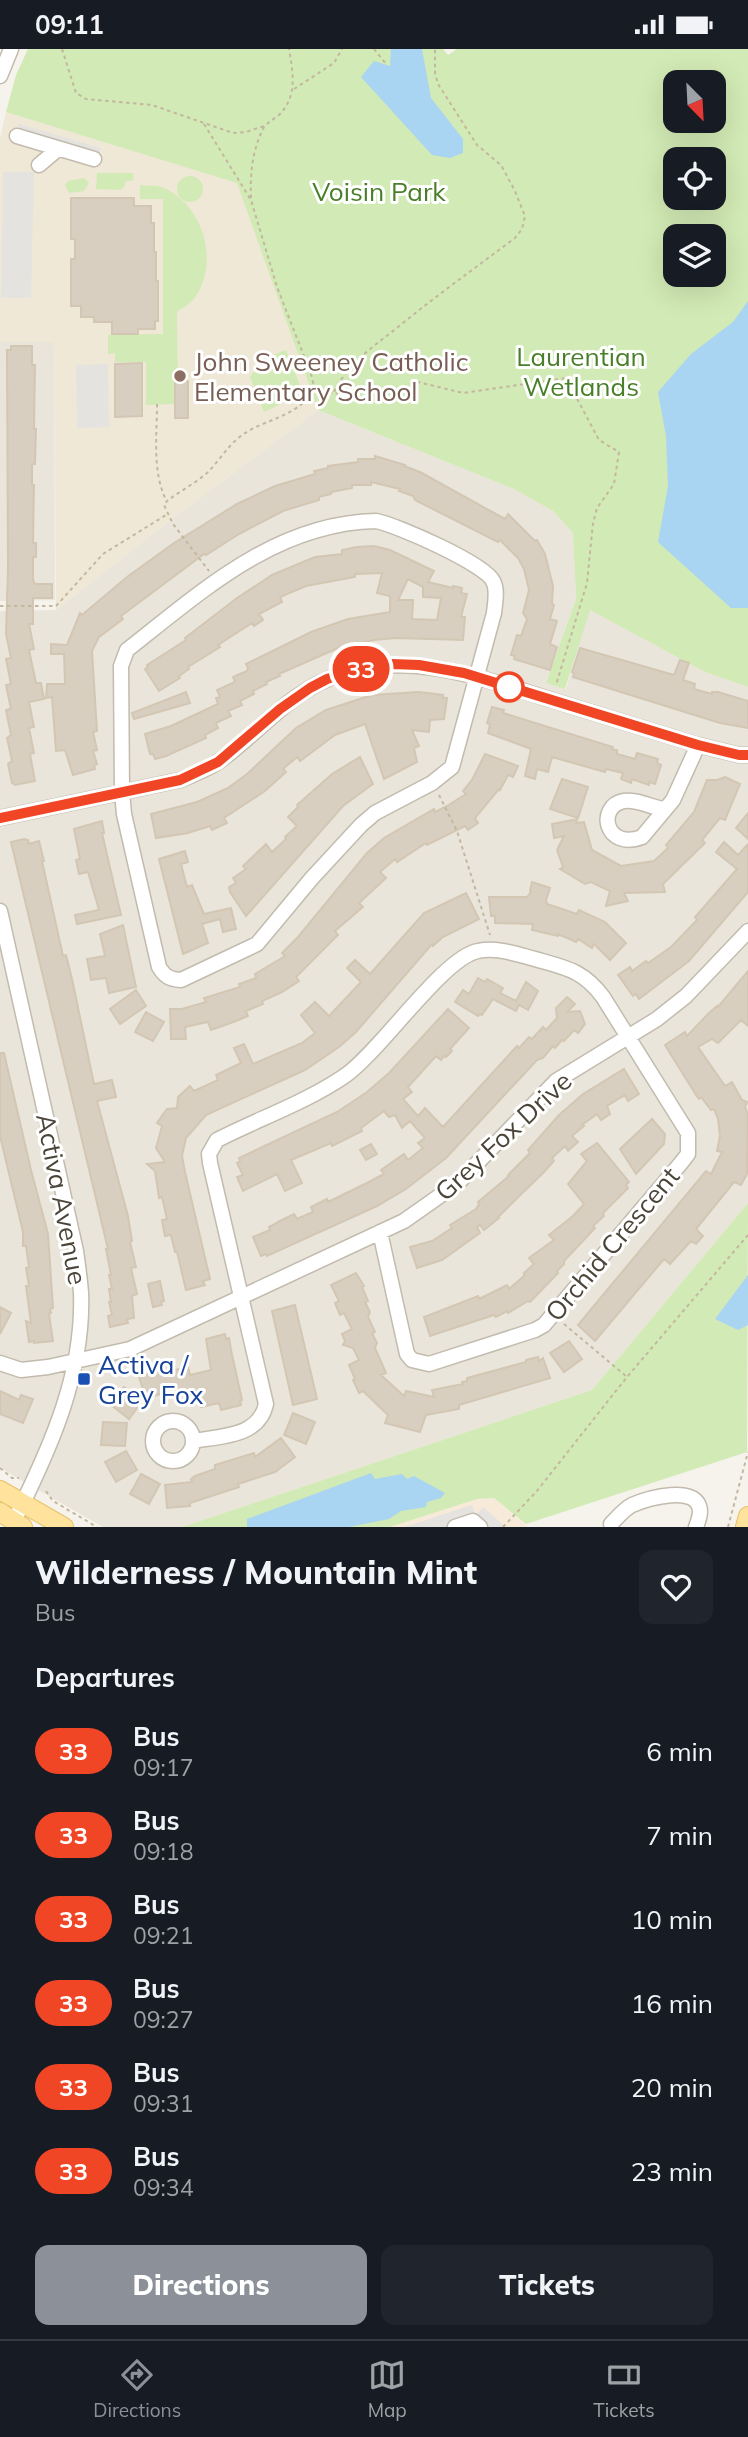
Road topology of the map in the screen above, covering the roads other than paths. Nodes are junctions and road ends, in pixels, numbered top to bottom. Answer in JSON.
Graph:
{"nodes":[{"id":1,"x":11,"y":49,"type":"edge"},
{"id":2,"x":0,"y":76,"type":"edge"},
{"id":3,"x":17,"y":137,"type":"dead end"},
{"id":4,"x":58,"y":149,"type":"junction"},
{"id":5,"x":94,"y":159,"type":"dead end"},
{"id":6,"x":39,"y":165,"type":"dead end"},
{"id":7,"x":476,"y":677,"type":"junction"},
{"id":8,"x":698,"y":745,"type":"junction"},
{"id":9,"x":748,"y":755,"type":"edge"},
{"id":10,"x":122,"y":792,"type":"junction"},
{"id":11,"x":663,"y":809,"type":"dead end"},
{"id":12,"x":0,"y":818,"type":"edge"},
{"id":13,"x":0,"y":911,"type":"edge"},
{"id":14,"x":748,"y":931,"type":"edge"},
{"id":15,"x":5,"y":956,"type":"edge"},
{"id":16,"x":628,"y":1037,"type":"junction"},
{"id":17,"x":380,"y":1232,"type":"junction"},
{"id":18,"x":241,"y":1296,"type":"junction"},
{"id":19,"x":75,"y":1360,"type":"junction"},
{"id":20,"x":0,"y":1363,"type":"edge"},
{"id":21,"x":193,"y":1441,"type":"dead end"},
{"id":22,"x":0,"y":1490,"type":"edge"},
{"id":23,"x":22,"y":1503,"type":"junction"},
{"id":24,"x":748,"y":1517,"type":"edge"},
{"id":25,"x":12,"y":1520,"type":"edge"},
{"id":26,"x":611,"y":1526,"type":"edge"},
{"id":27,"x":64,"y":1527,"type":"edge"},
{"id":28,"x":455,"y":1527,"type":"edge"},
{"id":29,"x":480,"y":1527,"type":"edge"},
{"id":30,"x":696,"y":1527,"type":"edge"},
{"id":31,"x":745,"y":1527,"type":"edge"}],
"edges":[{"from":1,"to":2,"type":"street"},
{"from":3,"to":4,"type":"street"},
{"from":4,"to":5,"type":"street"},
{"from":4,"to":6,"type":"street"},
{"from":7,"to":8,"type":"street"},
{"from":7,"to":10,"type":"street"},
{"from":7,"to":10,"type":"street"},
{"from":7,"to":10,"type":"street"},
{"from":8,"to":9,"type":"street"},
{"from":8,"to":11,"type":"street"},
{"from":10,"to":12,"type":"street"},
{"from":13,"to":15,"type":"street","name":"Activa Avenue"},
{"from":14,"to":16,"type":"street","name":"Grey Fox Drive"},
{"from":15,"to":19,"type":"street","name":"Activa Avenue"},
{"from":16,"to":17,"type":"street","name":"Grey Fox Drive"},
{"from":16,"to":17,"type":"street","name":"Orchid Crescent"},
{"from":16,"to":18,"type":"street"},
{"from":17,"to":18,"type":"street","name":"Grey Fox Drive"},
{"from":18,"to":19,"type":"street","name":"Grey Fox Drive"},
{"from":18,"to":21,"type":"street"},
{"from":19,"to":20,"type":"street","name":"Grey Fox Drive"},
{"from":19,"to":23,"type":"street","name":"Activa Avenue"},
{"from":22,"to":23,"type":"main road"},
{"from":23,"to":25,"type":"street","name":"Activa Avenue"},
{"from":23,"to":27,"type":"main road"},
{"from":24,"to":31,"type":"main road"},
{"from":26,"to":30,"type":"street"},
{"from":28,"to":29,"type":"street"}]}
